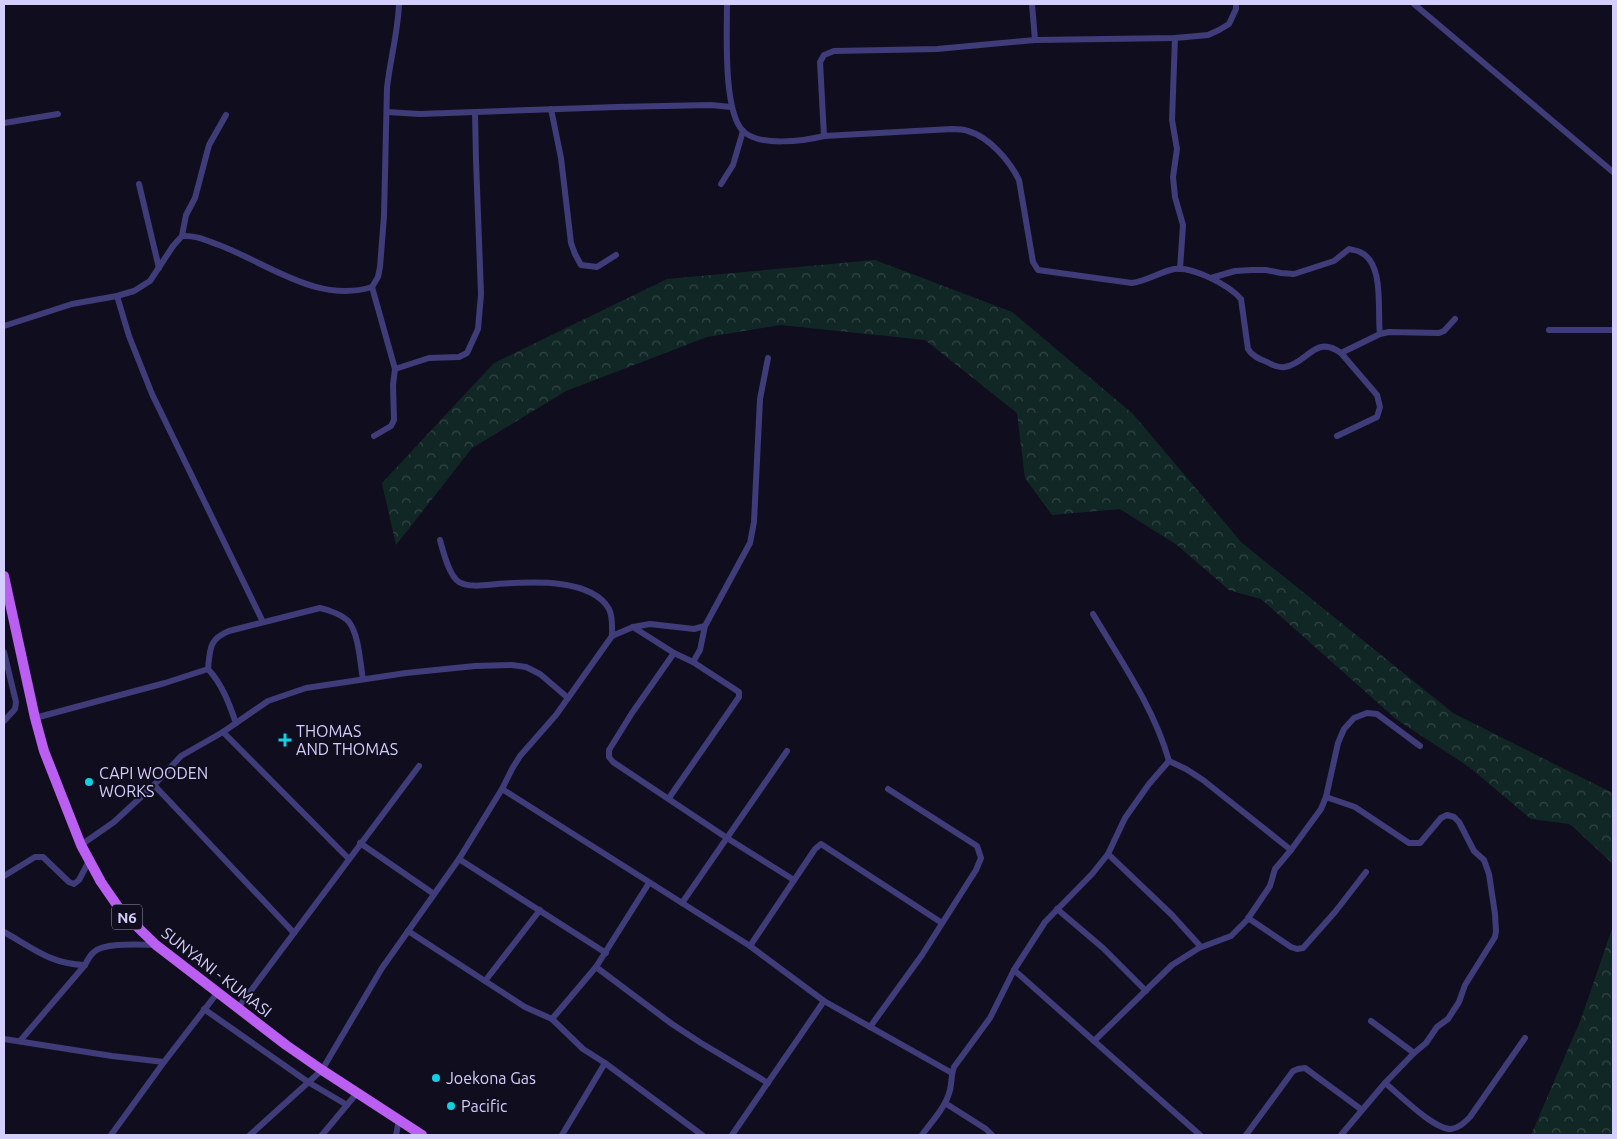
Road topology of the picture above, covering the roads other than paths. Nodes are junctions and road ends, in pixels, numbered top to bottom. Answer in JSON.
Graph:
{"nodes":[{"id":1,"x":399,"y":4,"type":"edge"},
{"id":2,"x":727,"y":4,"type":"edge"},
{"id":3,"x":1032,"y":4,"type":"edge"},
{"id":4,"x":1236,"y":4,"type":"edge"},
{"id":5,"x":1414,"y":4,"type":"edge"},
{"id":6,"x":1175,"y":38,"type":"junction"},
{"id":7,"x":1035,"y":40,"type":"junction"},
{"id":8,"x":731,"y":107,"type":"junction"},
{"id":9,"x":551,"y":109,"type":"junction"},
{"id":10,"x":387,"y":112,"type":"junction"},
{"id":11,"x":475,"y":112,"type":"junction"},
{"id":12,"x":58,"y":114,"type":"dead end"},
{"id":13,"x":226,"y":115,"type":"dead end"},
{"id":14,"x":4,"y":123,"type":"edge"},
{"id":15,"x":743,"y":131,"type":"junction"},
{"id":16,"x":824,"y":136,"type":"junction"},
{"id":17,"x":1613,"y":172,"type":"edge"},
{"id":18,"x":140,"y":184,"type":"dead end"},
{"id":19,"x":721,"y":184,"type":"dead end"},
{"id":20,"x":182,"y":236,"type":"junction"},
{"id":21,"x":616,"y":255,"type":"dead end"},
{"id":22,"x":159,"y":268,"type":"junction"},
{"id":23,"x":1180,"y":269,"type":"junction"},
{"id":24,"x":1211,"y":278,"type":"junction"},
{"id":25,"x":372,"y":286,"type":"junction"},
{"id":26,"x":117,"y":296,"type":"junction"},
{"id":27,"x":1455,"y":319,"type":"dead end"},
{"id":28,"x":4,"y":326,"type":"edge"},
{"id":29,"x":1549,"y":330,"type":"dead end"},
{"id":30,"x":1613,"y":330,"type":"edge"},
{"id":31,"x":1380,"y":334,"type":"junction"},
{"id":32,"x":1341,"y":353,"type":"junction"},
{"id":33,"x":768,"y":358,"type":"dead end"},
{"id":34,"x":395,"y":369,"type":"junction"},
{"id":35,"x":374,"y":436,"type":"dead end"},
{"id":36,"x":1337,"y":436,"type":"dead end"},
{"id":37,"x":440,"y":540,"type":"dead end"},
{"id":38,"x":4,"y":576,"type":"edge"},
{"id":39,"x":1093,"y":614,"type":"dead end"},
{"id":40,"x":263,"y":622,"type":"junction"},
{"id":41,"x":706,"y":626,"type":"junction"},
{"id":42,"x":633,"y":627,"type":"junction"},
{"id":43,"x":612,"y":636,"type":"junction"},
{"id":44,"x":4,"y":652,"type":"edge"},
{"id":45,"x":674,"y":653,"type":"junction"},
{"id":46,"x":693,"y":662,"type":"junction"},
{"id":47,"x":208,"y":669,"type":"junction"},
{"id":48,"x":363,"y":679,"type":"junction"},
{"id":49,"x":568,"y":698,"type":"junction"},
{"id":50,"x":35,"y":718,"type":"junction"},
{"id":51,"x":4,"y":721,"type":"edge"},
{"id":52,"x":236,"y":723,"type":"junction"},
{"id":53,"x":223,"y":732,"type":"junction"},
{"id":54,"x":1420,"y":746,"type":"dead end"},
{"id":55,"x":787,"y":751,"type":"dead end"},
{"id":56,"x":1169,"y":761,"type":"junction"},
{"id":57,"x":419,"y":766,"type":"dead end"},
{"id":58,"x":154,"y":786,"type":"junction"},
{"id":59,"x":502,"y":789,"type":"junction"},
{"id":60,"x":888,"y":789,"type":"dead end"},
{"id":61,"x":1326,"y":797,"type":"junction"},
{"id":62,"x":669,"y":798,"type":"junction"},
{"id":63,"x":727,"y":838,"type":"junction"},
{"id":64,"x":360,"y":843,"type":"junction"},
{"id":65,"x":81,"y":845,"type":"junction"},
{"id":66,"x":1291,"y":850,"type":"junction"},
{"id":67,"x":1108,"y":854,"type":"junction"},
{"id":68,"x":349,"y":859,"type":"junction"},
{"id":69,"x":459,"y":859,"type":"junction"},
{"id":70,"x":89,"y":861,"type":"junction"},
{"id":71,"x":1366,"y":872,"type":"dead end"},
{"id":72,"x":4,"y":876,"type":"edge"},
{"id":73,"x":794,"y":880,"type":"junction"},
{"id":74,"x":649,"y":883,"type":"junction"},
{"id":75,"x":434,"y":894,"type":"junction"},
{"id":76,"x":682,"y":903,"type":"junction"},
{"id":77,"x":1057,"y":909,"type":"junction"},
{"id":78,"x":540,"y":910,"type":"junction"},
{"id":79,"x":1248,"y":918,"type":"junction"},
{"id":80,"x":942,"y":923,"type":"junction"},
{"id":81,"x":408,"y":931,"type":"junction"},
{"id":82,"x":4,"y":932,"type":"edge"},
{"id":83,"x":294,"y":933,"type":"junction"},
{"id":84,"x":156,"y":945,"type":"junction"},
{"id":85,"x":750,"y":946,"type":"junction"},
{"id":86,"x":1202,"y":947,"type":"junction"},
{"id":87,"x":606,"y":952,"type":"junction"},
{"id":88,"x":85,"y":965,"type":"junction"},
{"id":89,"x":596,"y":967,"type":"junction"},
{"id":90,"x":1014,"y":970,"type":"junction"},
{"id":91,"x":485,"y":980,"type":"junction"},
{"id":92,"x":1146,"y":991,"type":"junction"},
{"id":93,"x":218,"y":992,"type":"junction"},
{"id":94,"x":824,"y":1001,"type":"junction"},
{"id":95,"x":238,"y":1008,"type":"junction"},
{"id":96,"x":204,"y":1009,"type":"junction"},
{"id":97,"x":552,"y":1019,"type":"junction"},
{"id":98,"x":1371,"y":1021,"type":"dead end"},
{"id":99,"x":870,"y":1027,"type":"junction"},
{"id":100,"x":1524,"y":1038,"type":"dead end"},
{"id":101,"x":4,"y":1039,"type":"edge"},
{"id":102,"x":20,"y":1041,"type":"junction"},
{"id":103,"x":1094,"y":1041,"type":"junction"},
{"id":104,"x":1414,"y":1053,"type":"junction"},
{"id":105,"x":164,"y":1062,"type":"junction"},
{"id":106,"x":605,"y":1063,"type":"junction"},
{"id":107,"x":322,"y":1070,"type":"junction"},
{"id":108,"x":952,"y":1073,"type":"junction"},
{"id":109,"x":308,"y":1082,"type":"junction"},
{"id":110,"x":1385,"y":1083,"type":"junction"},
{"id":111,"x":768,"y":1084,"type":"junction"},
{"id":112,"x":357,"y":1093,"type":"junction"},
{"id":113,"x":945,"y":1103,"type":"junction"},
{"id":114,"x":347,"y":1105,"type":"junction"},
{"id":115,"x":1362,"y":1110,"type":"junction"},
{"id":116,"x":399,"y":1120,"type":"junction"},
{"id":117,"x":111,"y":1135,"type":"edge"},
{"id":118,"x":250,"y":1135,"type":"edge"},
{"id":119,"x":322,"y":1135,"type":"edge"},
{"id":120,"x":396,"y":1135,"type":"edge"},
{"id":121,"x":422,"y":1135,"type":"edge"},
{"id":122,"x":562,"y":1135,"type":"edge"},
{"id":123,"x":702,"y":1135,"type":"edge"},
{"id":124,"x":732,"y":1135,"type":"edge"},
{"id":125,"x":922,"y":1135,"type":"edge"},
{"id":126,"x":992,"y":1135,"type":"edge"},
{"id":127,"x":1200,"y":1135,"type":"edge"},
{"id":128,"x":1246,"y":1135,"type":"edge"},
{"id":129,"x":1341,"y":1135,"type":"edge"}],
"edges":[{"from":1,"to":10,"type":"street"},
{"from":2,"to":8,"type":"street"},
{"from":3,"to":7,"type":"street"},
{"from":4,"to":6,"type":"street"},
{"from":5,"to":17,"type":"street"},
{"from":6,"to":7,"type":"street"},
{"from":6,"to":23,"type":"street"},
{"from":7,"to":16,"type":"street"},
{"from":8,"to":9,"type":"street"},
{"from":8,"to":15,"type":"street"},
{"from":9,"to":11,"type":"street"},
{"from":9,"to":21,"type":"street"},
{"from":10,"to":11,"type":"street"},
{"from":10,"to":25,"type":"street"},
{"from":11,"to":34,"type":"street"},
{"from":12,"to":14,"type":"street"},
{"from":13,"to":20,"type":"street"},
{"from":15,"to":16,"type":"street"},
{"from":15,"to":19,"type":"street"},
{"from":16,"to":23,"type":"street"},
{"from":18,"to":22,"type":"street"},
{"from":20,"to":22,"type":"street"},
{"from":20,"to":25,"type":"street"},
{"from":22,"to":26,"type":"street"},
{"from":23,"to":24,"type":"street"},
{"from":24,"to":31,"type":"street"},
{"from":24,"to":32,"type":"street"},
{"from":25,"to":34,"type":"street"},
{"from":26,"to":28,"type":"street"},
{"from":26,"to":40,"type":"street"},
{"from":27,"to":31,"type":"street"},
{"from":29,"to":30,"type":"street"},
{"from":31,"to":32,"type":"street"},
{"from":32,"to":36,"type":"street"},
{"from":33,"to":41,"type":"street"},
{"from":34,"to":35,"type":"street"},
{"from":37,"to":43,"type":"street"},
{"from":38,"to":50,"type":"main road","name":"SUNYANI - KUMASI","number":"N6"},
{"from":39,"to":56,"type":"street"},
{"from":40,"to":47,"type":"street"},
{"from":40,"to":48,"type":"street"},
{"from":41,"to":42,"type":"street"},
{"from":41,"to":46,"type":"street"},
{"from":42,"to":43,"type":"street"},
{"from":42,"to":45,"type":"street"},
{"from":43,"to":49,"type":"street"},
{"from":44,"to":51,"type":"street"},
{"from":45,"to":46,"type":"street"},
{"from":45,"to":62,"type":"street"},
{"from":46,"to":62,"type":"street"},
{"from":47,"to":50,"type":"street"},
{"from":47,"to":52,"type":"street"},
{"from":48,"to":49,"type":"street"},
{"from":48,"to":52,"type":"street"},
{"from":49,"to":59,"type":"street"},
{"from":50,"to":65,"type":"main road","name":"SUNYANI - KUMASI","number":"N6"},
{"from":52,"to":53,"type":"street"},
{"from":53,"to":58,"type":"street"},
{"from":53,"to":68,"type":"street"},
{"from":54,"to":61,"type":"street"},
{"from":55,"to":63,"type":"street"},
{"from":56,"to":66,"type":"street"},
{"from":56,"to":67,"type":"street"},
{"from":57,"to":64,"type":"street"},
{"from":58,"to":65,"type":"street"},
{"from":58,"to":83,"type":"street"},
{"from":59,"to":69,"type":"street"},
{"from":59,"to":74,"type":"street"},
{"from":60,"to":80,"type":"street"},
{"from":61,"to":66,"type":"street"},
{"from":61,"to":104,"type":"street"},
{"from":62,"to":63,"type":"street"},
{"from":63,"to":73,"type":"street"},
{"from":63,"to":76,"type":"street"},
{"from":64,"to":68,"type":"street"},
{"from":64,"to":75,"type":"street"},
{"from":65,"to":70,"type":"main road","name":"SUNYANI - KUMASI","number":"N6"},
{"from":66,"to":79,"type":"street"},
{"from":67,"to":77,"type":"street"},
{"from":67,"to":86,"type":"street"},
{"from":68,"to":83,"type":"street"},
{"from":69,"to":75,"type":"street"},
{"from":69,"to":78,"type":"street"},
{"from":70,"to":72,"type":"street"},
{"from":70,"to":84,"type":"main road","name":"SUNYANI - KUMASI","number":"N6"},
{"from":71,"to":79,"type":"street"},
{"from":73,"to":80,"type":"street"},
{"from":73,"to":85,"type":"street"},
{"from":74,"to":76,"type":"street"},
{"from":74,"to":87,"type":"street"},
{"from":75,"to":81,"type":"street"},
{"from":76,"to":85,"type":"street"},
{"from":77,"to":90,"type":"street"},
{"from":77,"to":92,"type":"street"},
{"from":78,"to":87,"type":"street"},
{"from":78,"to":91,"type":"street"},
{"from":79,"to":86,"type":"street"},
{"from":80,"to":99,"type":"street"},
{"from":81,"to":91,"type":"street"},
{"from":81,"to":107,"type":"street"},
{"from":82,"to":88,"type":"street"},
{"from":83,"to":95,"type":"street"},
{"from":84,"to":88,"type":"street"},
{"from":84,"to":93,"type":"main road","name":"SUNYANI - KUMASI","number":"N6"},
{"from":85,"to":94,"type":"street"},
{"from":86,"to":92,"type":"street"},
{"from":87,"to":89,"type":"street"},
{"from":88,"to":102,"type":"street"},
{"from":89,"to":97,"type":"street"},
{"from":89,"to":111,"type":"street"},
{"from":90,"to":103,"type":"street"},
{"from":90,"to":108,"type":"street"},
{"from":91,"to":97,"type":"street"},
{"from":92,"to":103,"type":"street"},
{"from":93,"to":95,"type":"main road","name":"SUNYANI - KUMASI","number":"N6"},
{"from":93,"to":96,"type":"street"},
{"from":94,"to":99,"type":"street"},
{"from":94,"to":111,"type":"street"},
{"from":95,"to":107,"type":"main road","name":"SUNYANI - KUMASI","number":"N6"},
{"from":96,"to":105,"type":"street"},
{"from":96,"to":109,"type":"street"},
{"from":97,"to":106,"type":"street"},
{"from":98,"to":104,"type":"street"},
{"from":99,"to":108,"type":"street"},
{"from":100,"to":110,"type":"street"},
{"from":101,"to":102,"type":"street"},
{"from":102,"to":105,"type":"street"},
{"from":103,"to":127,"type":"street"},
{"from":104,"to":110,"type":"street"},
{"from":105,"to":117,"type":"street"},
{"from":106,"to":122,"type":"street"},
{"from":106,"to":123,"type":"street"},
{"from":107,"to":109,"type":"street"},
{"from":107,"to":112,"type":"main road","name":"SUNYANI - KUMASI","number":"N6"},
{"from":108,"to":113,"type":"street"},
{"from":109,"to":114,"type":"street"},
{"from":109,"to":118,"type":"street"},
{"from":110,"to":115,"type":"street"},
{"from":111,"to":124,"type":"street"},
{"from":112,"to":114,"type":"street"},
{"from":112,"to":116,"type":"main road","name":"SUNYANI - KUMASI","number":"N6"},
{"from":113,"to":125,"type":"street"},
{"from":113,"to":126,"type":"street"},
{"from":114,"to":119,"type":"street"},
{"from":115,"to":128,"type":"street"},
{"from":115,"to":129,"type":"street"},
{"from":116,"to":120,"type":"street"},
{"from":116,"to":121,"type":"main road","name":"SUNYANI - KUMASI","number":"N6"}]}
